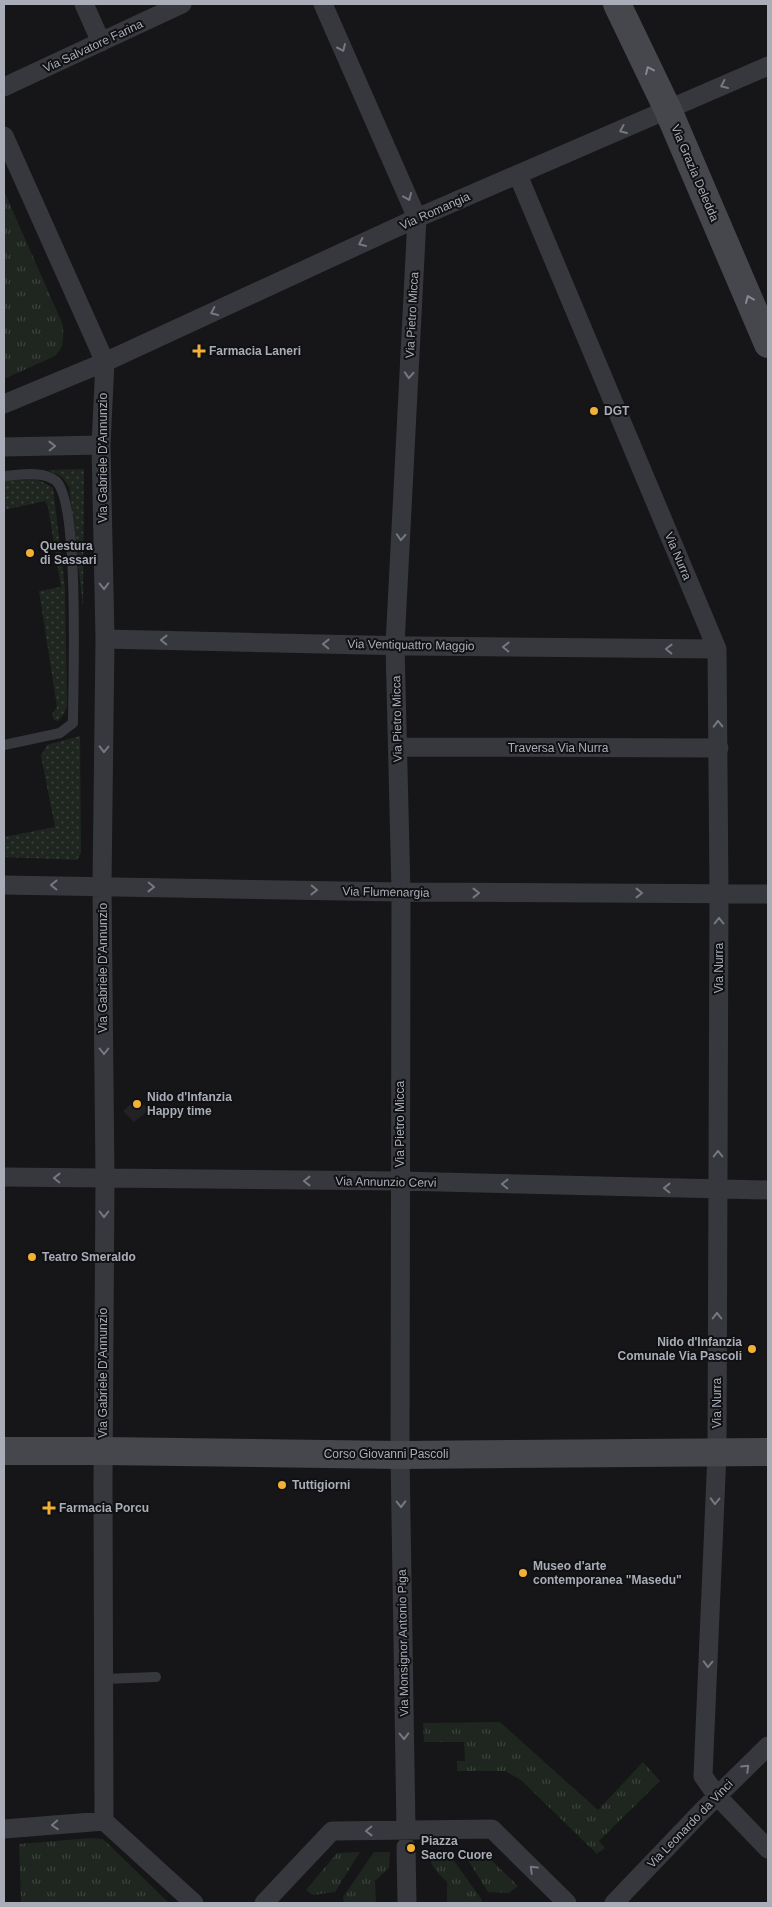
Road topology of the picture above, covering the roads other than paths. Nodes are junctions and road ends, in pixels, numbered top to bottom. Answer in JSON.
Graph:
{"nodes":[{"id":1,"x":84,"y":4,"type":"edge"},
{"id":2,"x":182,"y":4,"type":"edge"},
{"id":3,"x":323,"y":4,"type":"edge"},
{"id":4,"x":617,"y":4,"type":"edge"},
{"id":5,"x":162,"y":8,"type":"edge"},
{"id":6,"x":102,"y":42,"type":"junction"},
{"id":7,"x":768,"y":66,"type":"edge"},
{"id":8,"x":4,"y":87,"type":"edge"},
{"id":9,"x":668,"y":110,"type":"junction"},
{"id":10,"x":4,"y":136,"type":"edge"},
{"id":11,"x":518,"y":175,"type":"junction"},
{"id":12,"x":417,"y":218,"type":"junction"},
{"id":13,"x":768,"y":344,"type":"edge"},
{"id":14,"x":105,"y":362,"type":"junction"},
{"id":15,"x":4,"y":404,"type":"edge"},
{"id":16,"x":102,"y":445,"type":"junction"},
{"id":17,"x":4,"y":447,"type":"edge"},
{"id":18,"x":4,"y":476,"type":"edge"},
{"id":19,"x":105,"y":639,"type":"junction"},
{"id":20,"x":395,"y":645,"type":"junction"},
{"id":21,"x":718,"y":649,"type":"junction"},
{"id":22,"x":4,"y":745,"type":"edge"},
{"id":23,"x":398,"y":747,"type":"junction"},
{"id":24,"x":719,"y":748,"type":"junction"},
{"id":25,"x":4,"y":885,"type":"edge"},
{"id":26,"x":102,"y":886,"type":"junction"},
{"id":27,"x":401,"y":892,"type":"junction"},
{"id":28,"x":719,"y":894,"type":"junction"},
{"id":29,"x":768,"y":894,"type":"edge"},
{"id":30,"x":4,"y":1177,"type":"edge"},
{"id":31,"x":105,"y":1180,"type":"junction"},
{"id":32,"x":400,"y":1181,"type":"junction"},
{"id":33,"x":718,"y":1189,"type":"junction"},
{"id":34,"x":768,"y":1190,"type":"edge"},
{"id":35,"x":103,"y":1450,"type":"junction"},
{"id":36,"x":4,"y":1451,"type":"edge"},
{"id":37,"x":768,"y":1452,"type":"edge"},
{"id":38,"x":717,"y":1453,"type":"junction"},
{"id":39,"x":400,"y":1455,"type":"junction"},
{"id":40,"x":156,"y":1677,"type":"dead end"},
{"id":41,"x":104,"y":1679,"type":"junction"},
{"id":42,"x":768,"y":1746,"type":"edge"},
{"id":43,"x":717,"y":1796,"type":"junction"},
{"id":44,"x":104,"y":1821,"type":"junction"},
{"id":45,"x":4,"y":1829,"type":"edge"},
{"id":46,"x":406,"y":1839,"type":"junction"},
{"id":47,"x":768,"y":1848,"type":"edge"},
{"id":48,"x":194,"y":1903,"type":"edge"},
{"id":49,"x":264,"y":1903,"type":"edge"},
{"id":50,"x":407,"y":1903,"type":"edge"},
{"id":51,"x":567,"y":1903,"type":"edge"},
{"id":52,"x":614,"y":1903,"type":"edge"}],
"edges":[{"from":1,"to":6,"type":"street"},
{"from":2,"to":5,"type":"street","name":"Via Salvatore Farina"},
{"from":3,"to":12,"type":"street","name":"Via Pietro Micca","one_way":true},
{"from":9,"to":4,"type":"main road","name":"Via Grazia Deledda","one_way":true},
{"from":5,"to":6,"type":"street","name":"Via Salvatore Farina"},
{"from":6,"to":8,"type":"street","name":"Via Salvatore Farina"},
{"from":7,"to":9,"type":"street","name":"Via Romangia","one_way":true},
{"from":9,"to":11,"type":"street","name":"Via Romangia","one_way":true},
{"from":13,"to":9,"type":"main road","name":"Via Grazia Deledda","one_way":true},
{"from":10,"to":14,"type":"street","name":"Via Gabriele D'Annunzio"},
{"from":11,"to":12,"type":"street","name":"Via Romangia"},
{"from":11,"to":21,"type":"street","name":"Via Nurra"},
{"from":12,"to":14,"type":"street","name":"Via Romangia","one_way":true},
{"from":12,"to":20,"type":"street","name":"Via Pietro Micca","one_way":true},
{"from":14,"to":15,"type":"street","name":"Via Romangia"},
{"from":14,"to":16,"type":"street","name":"Via Gabriele D'Annunzio"},
{"from":17,"to":16,"type":"street","one_way":true},
{"from":16,"to":19,"type":"street","name":"Via Gabriele D'Annunzio","one_way":true},
{"from":18,"to":22,"type":"lane"},
{"from":20,"to":19,"type":"street","name":"Via Ventiquattro Maggio","one_way":true},
{"from":19,"to":26,"type":"street","name":"Via Gabriele D'Annunzio","one_way":true},
{"from":21,"to":20,"type":"street","name":"Via Ventiquattro Maggio","one_way":true},
{"from":20,"to":23,"type":"street","name":"Via Pietro Micca"},
{"from":24,"to":21,"type":"street","name":"Via Nurra","one_way":true},
{"from":23,"to":24,"type":"street","name":"Traversa Via Nurra"},
{"from":23,"to":27,"type":"street","name":"Via Pietro Micca"},
{"from":24,"to":28,"type":"street","name":"Via Nurra"},
{"from":26,"to":25,"type":"street","name":"Via Flumenargia","one_way":true},
{"from":26,"to":27,"type":"street","name":"Via Flumenargia","one_way":true},
{"from":26,"to":31,"type":"street","name":"Via Gabriele D'Annunzio","one_way":true},
{"from":27,"to":28,"type":"street","name":"Via Flumenargia","one_way":true},
{"from":27,"to":32,"type":"street","name":"Via Pietro Micca"},
{"from":28,"to":29,"type":"street","name":"Via Flumenargia"},
{"from":33,"to":28,"type":"street","name":"Via Nurra","one_way":true},
{"from":31,"to":30,"type":"street","name":"Via Annunzio Cervi","one_way":true},
{"from":32,"to":31,"type":"street","name":"Via Annunzio Cervi","one_way":true},
{"from":31,"to":35,"type":"street","name":"Via Gabriele D'Annunzio","one_way":true},
{"from":33,"to":32,"type":"street","name":"Via Annunzio Cervi","one_way":true},
{"from":32,"to":39,"type":"street","name":"Via Pietro Micca"},
{"from":33,"to":34,"type":"street","name":"Via Annunzio Cervi"},
{"from":38,"to":33,"type":"street","name":"Via Nurra","one_way":true},
{"from":35,"to":36,"type":"main road","name":"Corso Giovanni Pascoli"},
{"from":35,"to":39,"type":"main road","name":"Corso Giovanni Pascoli"},
{"from":35,"to":41,"type":"street","name":"Via Gabriele D'Annunzio"},
{"from":37,"to":38,"type":"main road","name":"Corso Giovanni Pascoli"},
{"from":38,"to":39,"type":"main road","name":"Corso Giovanni Pascoli"},
{"from":38,"to":43,"type":"street","name":"Via Nurra","one_way":true},
{"from":39,"to":46,"type":"street","name":"Via Monsignor Antonio Piga","one_way":true},
{"from":40,"to":41,"type":"lane"},
{"from":41,"to":44,"type":"street","name":"Via Gabriele D'Annunzio"},
{"from":43,"to":42,"type":"street","name":"Via Leonardo da Vinci","one_way":true},
{"from":43,"to":47,"type":"street","name":"Via Nurra"},
{"from":43,"to":52,"type":"street","name":"Via Leonardo da Vinci"},
{"from":44,"to":45,"type":"street","one_way":true},
{"from":44,"to":48,"type":"street"},
{"from":46,"to":49,"type":"street","one_way":true},
{"from":46,"to":50,"type":"street"},
{"from":51,"to":46,"type":"street","one_way":true}]}
